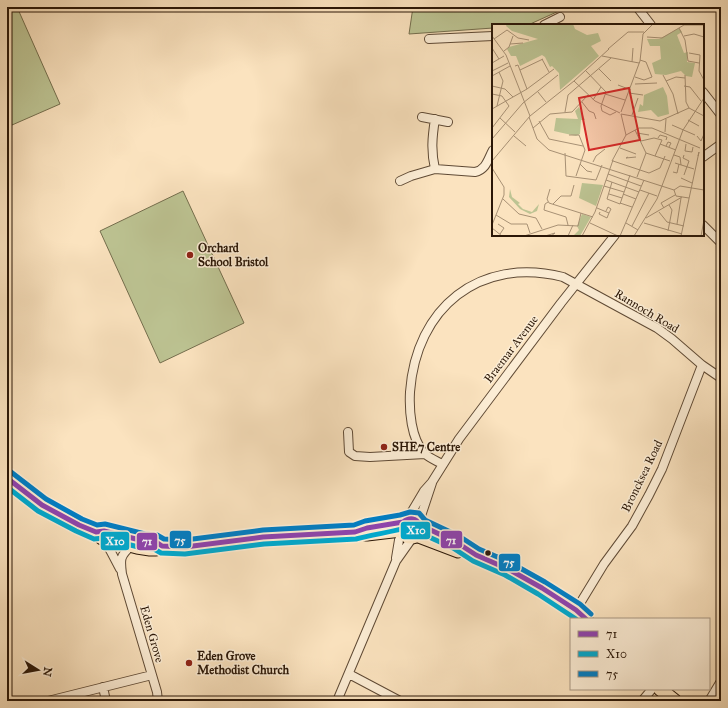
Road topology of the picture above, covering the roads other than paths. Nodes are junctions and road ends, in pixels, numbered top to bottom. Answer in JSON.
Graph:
{"nodes":[{"id":1,"x":637,"y":7,"type":"edge"},
{"id":2,"x":560,"y":17,"type":"dead end"},
{"id":3,"x":546,"y":24,"type":"edge"},
{"id":4,"x":650,"y":24,"type":"edge"},
{"id":5,"x":492,"y":36,"type":"edge"},
{"id":6,"x":429,"y":39,"type":"dead end"},
{"id":7,"x":704,"y":93,"type":"edge"},
{"id":8,"x":721,"y":115,"type":"edge"},
{"id":9,"x":422,"y":117,"type":"dead end"},
{"id":10,"x":435,"y":120,"type":"junction"},
{"id":11,"x":448,"y":122,"type":"dead end"},
{"id":12,"x":721,"y":144,"type":"edge"},
{"id":13,"x":492,"y":152,"type":"edge"},
{"id":14,"x":704,"y":156,"type":"edge"},
{"id":15,"x":435,"y":170,"type":"junction"},
{"id":16,"x":400,"y":181,"type":"dead end"},
{"id":17,"x":704,"y":227,"type":"edge"},
{"id":18,"x":613,"y":236,"type":"edge"},
{"id":19,"x":721,"y":243,"type":"edge"},
{"id":20,"x":576,"y":284,"type":"junction"},
{"id":21,"x":702,"y":365,"type":"junction"},
{"id":22,"x":721,"y":378,"type":"edge"},
{"id":23,"x":348,"y":432,"type":"dead end"},
{"id":24,"x":425,"y":454,"type":"junction"},
{"id":25,"x":442,"y":464,"type":"junction"},
{"id":26,"x":7,"y":478,"type":"edge"},
{"id":27,"x":410,"y":528,"type":"junction"},
{"id":28,"x":99,"y":535,"type":"junction"},
{"id":29,"x":131,"y":546,"type":"junction"},
{"id":30,"x":162,"y":546,"type":"junction"},
{"id":31,"x":122,"y":574,"type":"junction"},
{"id":32,"x":581,"y":615,"type":"edge"},
{"id":33,"x":152,"y":674,"type":"junction"},
{"id":34,"x":349,"y":674,"type":"junction"},
{"id":35,"x":721,"y":681,"type":"edge"},
{"id":36,"x":103,"y":687,"type":"junction"},
{"id":37,"x":651,"y":690,"type":"edge"},
{"id":38,"x":661,"y":690,"type":"edge"},
{"id":39,"x":48,"y":701,"type":"edge"},
{"id":40,"x":106,"y":701,"type":"edge"},
{"id":41,"x":158,"y":701,"type":"edge"},
{"id":42,"x":337,"y":701,"type":"edge"},
{"id":43,"x":400,"y":701,"type":"edge"},
{"id":44,"x":642,"y":701,"type":"edge"},
{"id":45,"x":675,"y":701,"type":"edge"},
{"id":46,"x":709,"y":701,"type":"edge"}],
"edges":[{"from":1,"to":4,"type":"street"},
{"from":2,"to":3,"type":"street"},
{"from":5,"to":6,"type":"street"},
{"from":7,"to":8,"type":"street"},
{"from":9,"to":10,"type":"street"},
{"from":10,"to":11,"type":"street"},
{"from":10,"to":15,"type":"street"},
{"from":12,"to":14,"type":"street"},
{"from":13,"to":15,"type":"street"},
{"from":15,"to":16,"type":"street"},
{"from":17,"to":19,"type":"street"},
{"from":18,"to":20,"type":"street","name":"Braemar Avenue"},
{"from":20,"to":21,"type":"street","name":"Rannoch Road"},
{"from":20,"to":24,"type":"street","name":"Rannoch Road"},
{"from":20,"to":25,"type":"street","name":"Braemar Avenue"},
{"from":21,"to":22,"type":"street","name":"Rannoch Road"},
{"from":21,"to":32,"type":"street","name":"Broncksea Road"},
{"from":23,"to":24,"type":"street"},
{"from":24,"to":25,"type":"street"},
{"from":25,"to":27,"type":"street","name":"Braemar Avenue"},
{"from":26,"to":28,"type":"main road"},
{"from":27,"to":30,"type":"main road"},
{"from":27,"to":32,"type":"main road"},
{"from":27,"to":34,"type":"street","name":"Braemar Avenue"},
{"from":28,"to":29,"type":"main road"},
{"from":28,"to":30,"type":"main road"},
{"from":28,"to":31,"type":"street","name":"Eden Grove"},
{"from":29,"to":30,"type":"main road"},
{"from":29,"to":31,"type":"street","name":"Eden Grove"},
{"from":31,"to":33,"type":"street","name":"Eden Grove"},
{"from":33,"to":36,"type":"street"},
{"from":33,"to":41,"type":"street","name":"Eden Grove"},
{"from":34,"to":42,"type":"street","name":"Braemar Avenue"},
{"from":34,"to":43,"type":"street"},
{"from":35,"to":46,"type":"street"},
{"from":36,"to":39,"type":"street"},
{"from":36,"to":40,"type":"street"},
{"from":37,"to":44,"type":"street"},
{"from":38,"to":45,"type":"main road"}]}
